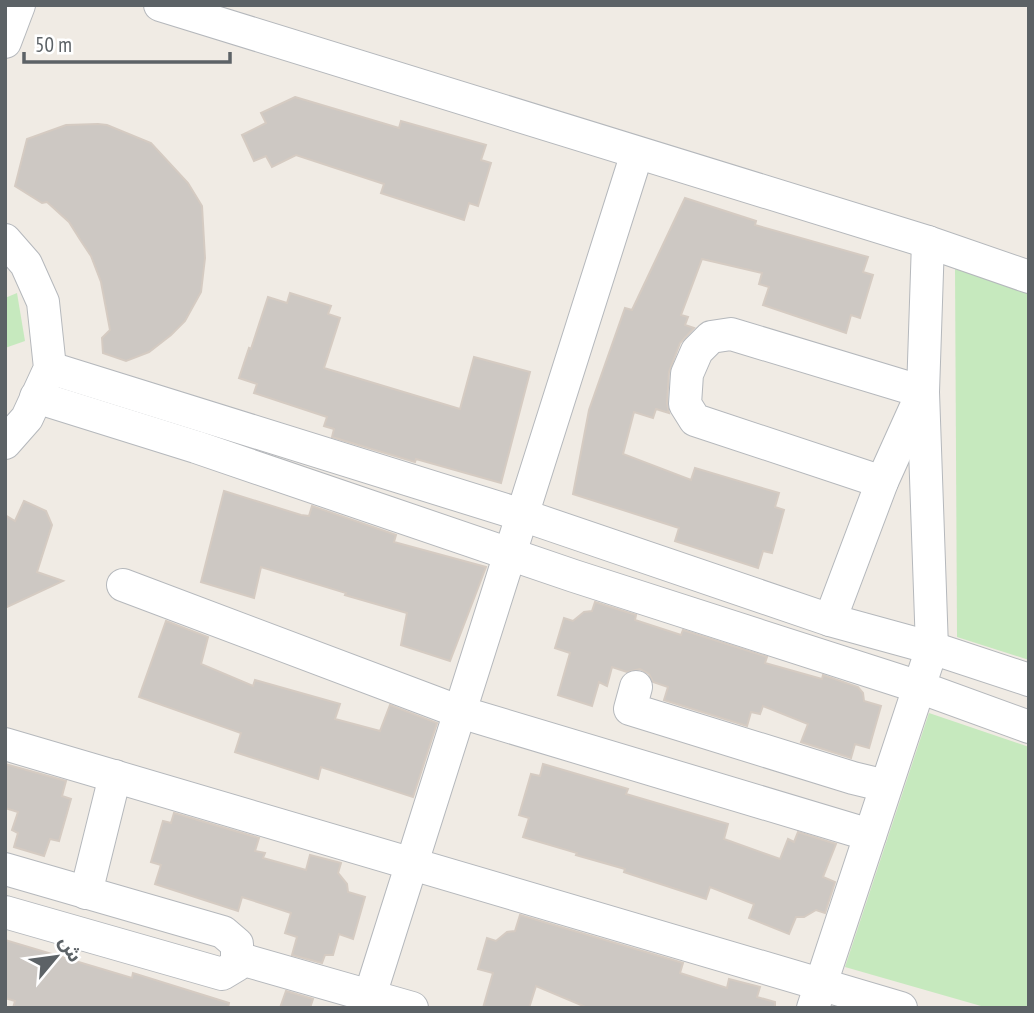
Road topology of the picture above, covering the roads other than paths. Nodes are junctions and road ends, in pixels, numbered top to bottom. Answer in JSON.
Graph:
{"nodes":[{"id":1,"x":19,"y":5,"type":"edge"},
{"id":2,"x":160,"y":5,"type":"edge"},
{"id":3,"x":5,"y":42,"type":"edge"},
{"id":4,"x":638,"y":153,"type":"junction"},
{"id":5,"x":5,"y":240,"type":"edge"},
{"id":6,"x":928,"y":242,"type":"junction"},
{"id":7,"x":1029,"y":277,"type":"edge"},
{"id":8,"x":50,"y":368,"type":"junction"},
{"id":9,"x":923,"y":392,"type":"junction"},
{"id":10,"x":36,"y":397,"type":"junction"},
{"id":11,"x":203,"y":416,"type":"junction"},
{"id":12,"x":5,"y":443,"type":"edge"},
{"id":13,"x":196,"y":447,"type":"junction"},
{"id":14,"x":882,"y":482,"type":"junction"},
{"id":15,"x":522,"y":515,"type":"junction"},
{"id":16,"x":510,"y":553,"type":"junction"},
{"id":17,"x":123,"y":585,"type":"dead end"},
{"id":18,"x":830,"y":621,"type":"junction"},
{"id":19,"x":932,"y":648,"type":"junction"},
{"id":20,"x":1029,"y":680,"type":"edge"},
{"id":21,"x":636,"y":687,"type":"dead end"},
{"id":22,"x":919,"y":687,"type":"junction"},
{"id":23,"x":460,"y":712,"type":"junction"},
{"id":24,"x":1029,"y":727,"type":"edge"},
{"id":25,"x":5,"y":744,"type":"edge"},
{"id":26,"x":115,"y":776,"type":"junction"},
{"id":27,"x":886,"y":786,"type":"junction"},
{"id":28,"x":870,"y":835,"type":"junction"},
{"id":29,"x":412,"y":864,"type":"junction"},
{"id":30,"x":5,"y":869,"type":"edge"},
{"id":31,"x":86,"y":892,"type":"junction"},
{"id":32,"x":5,"y":912,"type":"edge"},
{"id":33,"x":237,"y":958,"type":"junction"},
{"id":34,"x":817,"y":996,"type":"edge"},
{"id":35,"x":368,"y":1001,"type":"edge"},
{"id":36,"x":412,"y":1008,"type":"edge"},
{"id":37,"x":901,"y":1008,"type":"edge"}],
"edges":[{"from":1,"to":3,"type":"street"},
{"from":2,"to":4,"type":"street"},
{"from":4,"to":6,"type":"street"},
{"from":4,"to":15,"type":"street"},
{"from":5,"to":8,"type":"street"},
{"from":6,"to":7,"type":"street"},
{"from":6,"to":9,"type":"street"},
{"from":8,"to":10,"type":"street"},
{"from":8,"to":11,"type":"street"},
{"from":9,"to":14,"type":"street"},
{"from":9,"to":14,"type":"street"},
{"from":9,"to":19,"type":"street"},
{"from":10,"to":12,"type":"street"},
{"from":10,"to":13,"type":"street"},
{"from":11,"to":13,"type":"street"},
{"from":11,"to":15,"type":"street"},
{"from":13,"to":16,"type":"street"},
{"from":14,"to":18,"type":"street"},
{"from":15,"to":16,"type":"street"},
{"from":15,"to":18,"type":"street"},
{"from":16,"to":22,"type":"street"},
{"from":16,"to":23,"type":"street"},
{"from":17,"to":23,"type":"street"},
{"from":18,"to":19,"type":"street"},
{"from":19,"to":20,"type":"street"},
{"from":19,"to":22,"type":"street"},
{"from":21,"to":27,"type":"street"},
{"from":22,"to":24,"type":"street"},
{"from":22,"to":27,"type":"street"},
{"from":23,"to":28,"type":"street"},
{"from":23,"to":29,"type":"street"},
{"from":25,"to":26,"type":"street"},
{"from":26,"to":29,"type":"street"},
{"from":26,"to":31,"type":"street"},
{"from":27,"to":28,"type":"street"},
{"from":28,"to":34,"type":"street"},
{"from":29,"to":34,"type":"street"},
{"from":29,"to":35,"type":"street"},
{"from":30,"to":31,"type":"street"},
{"from":31,"to":33,"type":"street"},
{"from":32,"to":33,"type":"street"},
{"from":33,"to":35,"type":"street"},
{"from":34,"to":37,"type":"street"},
{"from":35,"to":36,"type":"street"}]}
